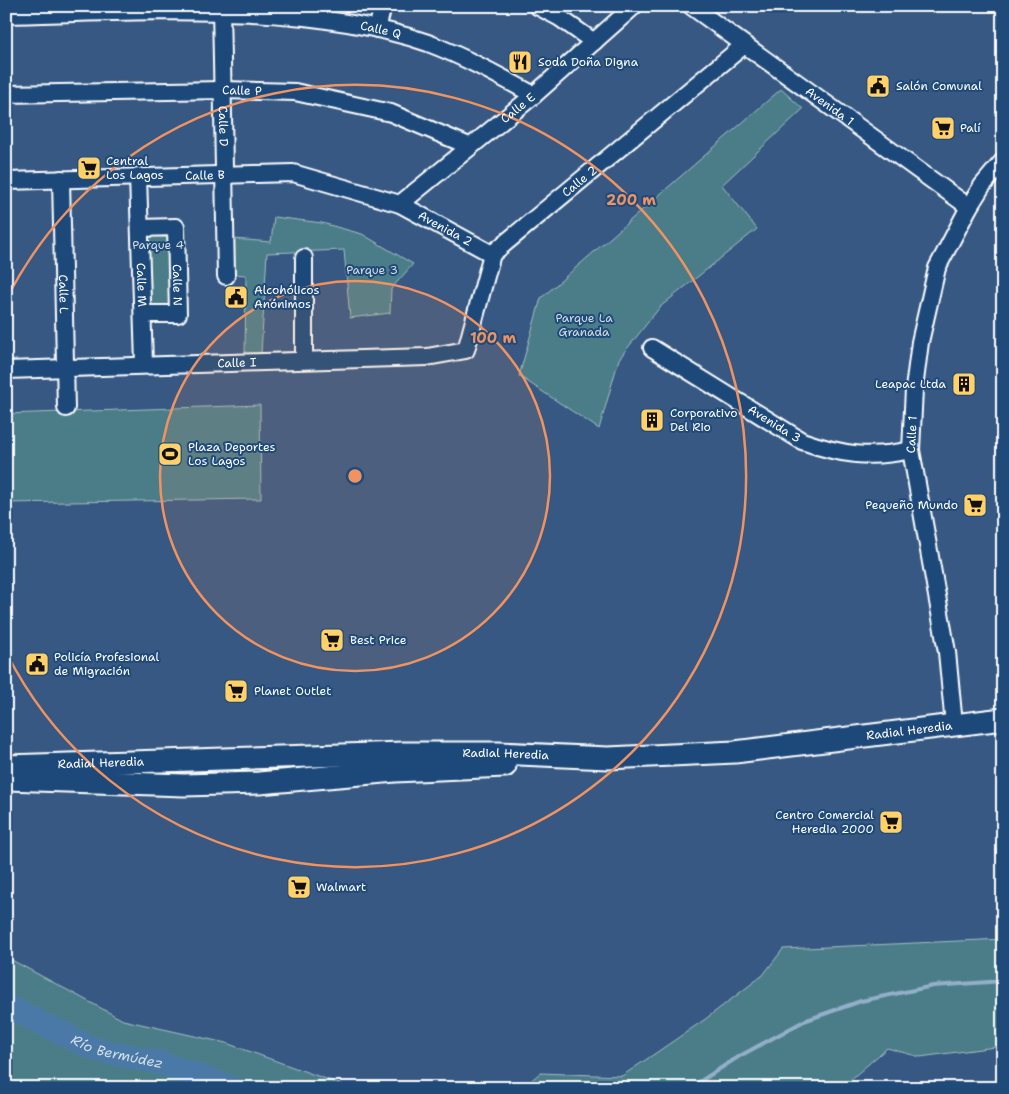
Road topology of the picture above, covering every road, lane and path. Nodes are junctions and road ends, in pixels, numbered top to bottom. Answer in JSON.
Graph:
{"nodes":[{"id":1,"x":383,"y":6,"type":"edge"},
{"id":2,"x":537,"y":6,"type":"edge"},
{"id":3,"x":634,"y":6,"type":"edge"},
{"id":4,"x":691,"y":6,"type":"edge"},
{"id":5,"x":221,"y":8,"type":"edge"},
{"id":6,"x":6,"y":15,"type":"edge"},
{"id":7,"x":377,"y":29,"type":"junction"},
{"id":8,"x":594,"y":42,"type":"junction"},
{"id":9,"x":743,"y":46,"type":"junction"},
{"id":10,"x":222,"y":90,"type":"junction"},
{"id":11,"x":6,"y":94,"type":"edge"},
{"id":12,"x":534,"y":94,"type":"junction"},
{"id":13,"x":469,"y":146,"type":"junction"},
{"id":14,"x":1003,"y":162,"type":"edge"},
{"id":15,"x":226,"y":174,"type":"junction"},
{"id":16,"x":138,"y":176,"type":"junction"},
{"id":17,"x":61,"y":179,"type":"junction"},
{"id":18,"x":6,"y":181,"type":"edge"},
{"id":19,"x":400,"y":204,"type":"junction"},
{"id":20,"x":969,"y":207,"type":"junction"},
{"id":21,"x":140,"y":228,"type":"junction"},
{"id":22,"x":492,"y":254,"type":"junction"},
{"id":23,"x":304,"y":258,"type":"dead end"},
{"id":24,"x":226,"y":276,"type":"dead end"},
{"id":25,"x":144,"y":314,"type":"junction"},
{"id":26,"x":652,"y":348,"type":"dead end"},
{"id":27,"x":304,"y":360,"type":"junction"},
{"id":28,"x":144,"y":364,"type":"junction"},
{"id":29,"x":66,"y":368,"type":"junction"},
{"id":30,"x":6,"y":370,"type":"edge"},
{"id":31,"x":66,"y":408,"type":"dead end"},
{"id":32,"x":911,"y":450,"type":"junction"},
{"id":33,"x":1002,"y":720,"type":"edge"},
{"id":34,"x":954,"y":726,"type":"junction"},
{"id":35,"x":404,"y":753,"type":"junction"},
{"id":36,"x":608,"y":758,"type":"junction"},
{"id":37,"x":6,"y":766,"type":"edge"},
{"id":38,"x":6,"y":771,"type":"edge"},
{"id":39,"x":6,"y":779,"type":"edge"},
{"id":40,"x":184,"y":785,"type":"junction"}],
"edges":[{"from":1,"to":7,"type":"street"},
{"from":2,"to":8,"type":"street"},
{"from":3,"to":8,"type":"street","name":"Calle E"},
{"from":4,"to":9,"type":"street","name":"Avenida 1"},
{"from":5,"to":6,"type":"street","name":"Calle Q"},
{"from":5,"to":7,"type":"street","name":"Calle Q"},
{"from":5,"to":10,"type":"street","name":"Calle D"},
{"from":7,"to":12,"type":"street","name":"Calle Q"},
{"from":8,"to":12,"type":"street","name":"Calle E"},
{"from":9,"to":20,"type":"street","name":"Avenida 1"},
{"from":9,"to":22,"type":"street","name":"Calle 2"},
{"from":10,"to":11,"type":"street","name":"Calle P"},
{"from":10,"to":13,"type":"street","name":"Calle P"},
{"from":10,"to":15,"type":"street","name":"Calle D"},
{"from":12,"to":13,"type":"street","name":"Calle E"},
{"from":13,"to":19,"type":"street","name":"Calle E"},
{"from":14,"to":20,"type":"street","name":"Calle 1"},
{"from":15,"to":16,"type":"street","name":"Calle B"},
{"from":15,"to":19,"type":"street","name":"Calle B"},
{"from":15,"to":24,"type":"street","name":"Calle D"},
{"from":16,"to":17,"type":"street","name":"Calle B"},
{"from":16,"to":21,"type":"street","name":"Calle M"},
{"from":17,"to":18,"type":"street","name":"Calle B"},
{"from":17,"to":29,"type":"street","name":"Calle L"},
{"from":19,"to":22,"type":"street","name":"Avenida 2"},
{"from":20,"to":32,"type":"street","name":"Calle 1"},
{"from":21,"to":25,"type":"street","name":"Calle M"},
{"from":21,"to":25,"type":"street","name":"Calle N"},
{"from":22,"to":27,"type":"street","name":"Calle I"},
{"from":23,"to":27,"type":"street"},
{"from":25,"to":28,"type":"street","name":"Calle M"},
{"from":26,"to":32,"type":"street","name":"Avenida 3"},
{"from":27,"to":28,"type":"street","name":"Calle I"},
{"from":28,"to":29,"type":"street","name":"Calle I"},
{"from":29,"to":30,"type":"street","name":"Calle I"},
{"from":29,"to":31,"type":"street","name":"Calle L"},
{"from":32,"to":34,"type":"street","name":"Calle 1"},
{"from":33,"to":34,"type":"main road","name":"Radial Heredia"},
{"from":34,"to":36,"type":"main road","name":"Radial Heredia"},
{"from":35,"to":36,"type":"main road","name":"Radial Heredia"},
{"from":35,"to":37,"type":"main road","name":"Radial Heredia"},
{"from":35,"to":40,"type":"main road"},
{"from":36,"to":40,"type":"main road"},
{"from":38,"to":40,"type":"main road"},
{"from":39,"to":40,"type":"main road"}]}
